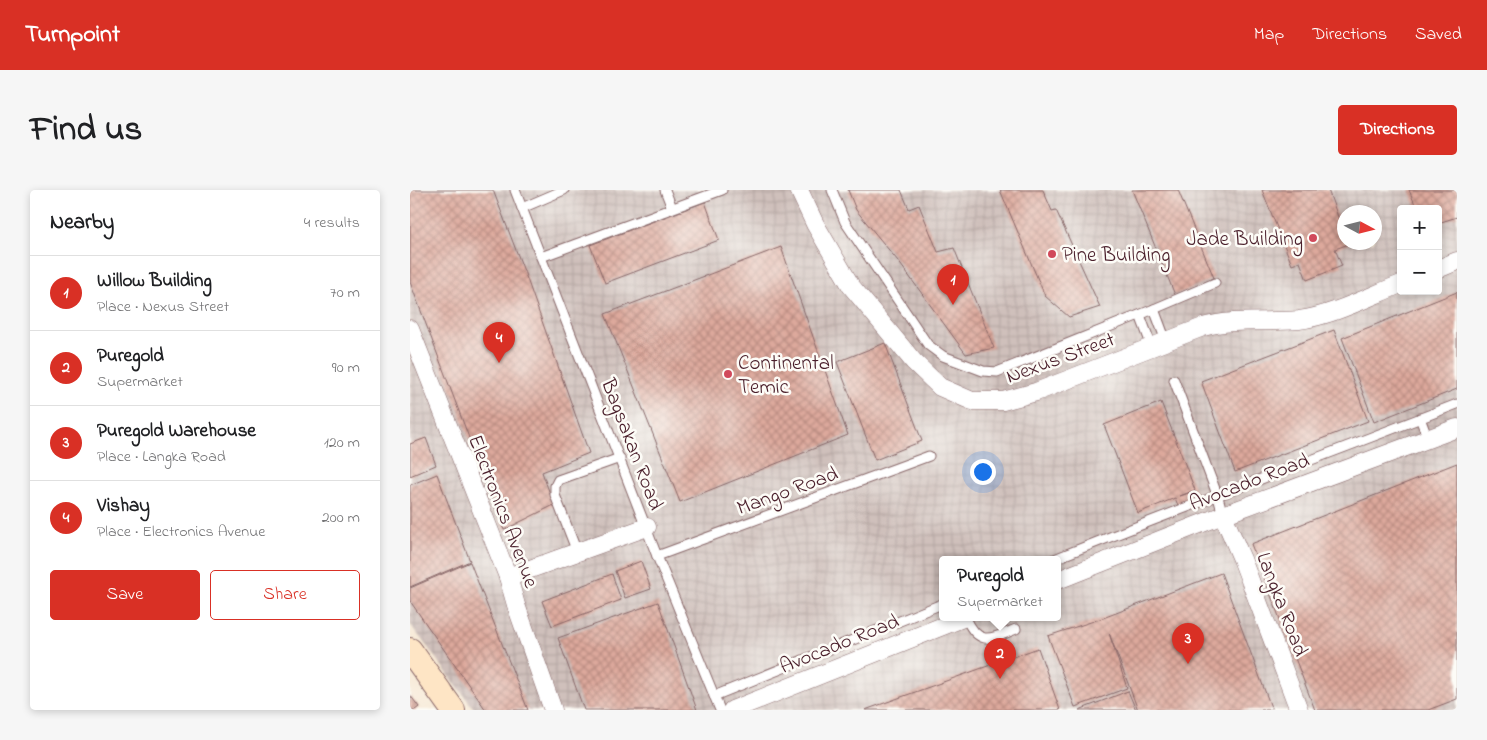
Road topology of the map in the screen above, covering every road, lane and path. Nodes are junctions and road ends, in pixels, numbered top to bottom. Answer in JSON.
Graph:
{"nodes":[{"id":1,"x":515,"y":190,"type":"edge"},
{"id":2,"x":564,"y":190,"type":"edge"},
{"id":3,"x":665,"y":190,"type":"edge"},
{"id":4,"x":722,"y":190,"type":"edge"},
{"id":5,"x":799,"y":190,"type":"edge"},
{"id":6,"x":832,"y":190,"type":"edge"},
{"id":7,"x":522,"y":208,"type":"junction"},
{"id":8,"x":672,"y":208,"type":"junction"},
{"id":9,"x":541,"y":257,"type":"junction"},
{"id":10,"x":1457,"y":261,"type":"edge"},
{"id":11,"x":1442,"y":267,"type":"edge"},
{"id":12,"x":1215,"y":283,"type":"dead end"},
{"id":13,"x":1397,"y":286,"type":"edge"},
{"id":14,"x":1154,"y":309,"type":"junction"},
{"id":15,"x":1140,"y":315,"type":"junction"},
{"id":16,"x":410,"y":329,"type":"edge"},
{"id":17,"x":1159,"y":344,"type":"junction"},
{"id":18,"x":1174,"y":380,"type":"dead end"},
{"id":19,"x":1457,"y":404,"type":"edge"},
{"id":20,"x":1420,"y":418,"type":"junction"},
{"id":21,"x":1457,"y":428,"type":"edge"},
{"id":22,"x":1428,"y":439,"type":"junction"},
{"id":23,"x":929,"y":456,"type":"dead end"},
{"id":24,"x":620,"y":458,"type":"junction"},
{"id":25,"x":1314,"y":460,"type":"junction"},
{"id":26,"x":1322,"y":478,"type":"junction"},
{"id":27,"x":1218,"y":497,"type":"junction"},
{"id":28,"x":1170,"y":513,"type":"junction"},
{"id":29,"x":1223,"y":515,"type":"junction"},
{"id":30,"x":647,"y":527,"type":"junction"},
{"id":31,"x":1177,"y":532,"type":"junction"},
{"id":32,"x":577,"y":552,"type":"junction"},
{"id":33,"x":657,"y":556,"type":"junction"},
{"id":34,"x":1061,"y":556,"type":"edge"},
{"id":35,"x":508,"y":577,"type":"junction"},
{"id":36,"x":1061,"y":579,"type":"edge"},
{"id":37,"x":939,"y":605,"type":"edge"},
{"id":38,"x":954,"y":621,"type":"edge"},
{"id":39,"x":961,"y":621,"type":"edge"},
{"id":40,"x":1016,"y":629,"type":"dead end"},
{"id":41,"x":410,"y":650,"type":"edge"},
{"id":42,"x":714,"y":696,"type":"junction"},
{"id":43,"x":453,"y":710,"type":"edge"},
{"id":44,"x":553,"y":710,"type":"edge"},
{"id":45,"x":720,"y":710,"type":"edge"},
{"id":46,"x":732,"y":710,"type":"edge"},
{"id":47,"x":1298,"y":710,"type":"edge"}],
"edges":[{"from":1,"to":7,"type":"lane","name":"Bagsakan Road"},
{"from":2,"to":7,"type":"lane"},
{"from":3,"to":8,"type":"lane"},
{"from":4,"to":8,"type":"lane"},
{"from":5,"to":17,"type":"street","name":"Nexus Street"},
{"from":6,"to":15,"type":"lane"},
{"from":7,"to":9,"type":"lane","name":"Bagsakan Road"},
{"from":8,"to":9,"type":"lane"},
{"from":9,"to":24,"type":"lane","name":"Bagsakan Road"},
{"from":10,"to":11,"type":"street"},
{"from":12,"to":14,"type":"lane"},
{"from":13,"to":17,"type":"street","name":"Nexus Street"},
{"from":14,"to":15,"type":"lane"},
{"from":14,"to":17,"type":"lane"},
{"from":15,"to":17,"type":"lane"},
{"from":16,"to":35,"type":"street","name":"Electronics Avenue"},
{"from":18,"to":27,"type":"lane"},
{"from":19,"to":20,"type":"lane"},
{"from":20,"to":22,"type":"lane"},
{"from":20,"to":25,"type":"lane"},
{"from":21,"to":22,"type":"street","name":"Avocado Road"},
{"from":22,"to":26,"type":"street","name":"Avocado Road"},
{"from":23,"to":33,"type":"lane","name":"Mango Road"},
{"from":24,"to":30,"type":"lane","name":"Bagsakan Road"},
{"from":24,"to":32,"type":"lane"},
{"from":25,"to":26,"type":"lane"},
{"from":25,"to":27,"type":"lane"},
{"from":26,"to":29,"type":"street","name":"Avocado Road"},
{"from":27,"to":28,"type":"lane"},
{"from":27,"to":29,"type":"lane"},
{"from":28,"to":31,"type":"lane"},
{"from":28,"to":34,"type":"lane"},
{"from":29,"to":31,"type":"street","name":"Avocado Road"},
{"from":29,"to":47,"type":"street","name":"Langka Road"},
{"from":30,"to":32,"type":"street"},
{"from":30,"to":33,"type":"lane","name":"Bagsakan Road"},
{"from":31,"to":36,"type":"street","name":"Avocado Road"},
{"from":32,"to":35,"type":"street"},
{"from":33,"to":42,"type":"lane","name":"Bagsakan Road"},
{"from":35,"to":44,"type":"street","name":"Electronics Avenue"},
{"from":37,"to":42,"type":"lane"},
{"from":38,"to":46,"type":"street","name":"Avocado Road"},
{"from":39,"to":40,"type":"lane"},
{"from":41,"to":43,"type":"main road"},
{"from":42,"to":45,"type":"lane","name":"Bagsakan Road"}]}
